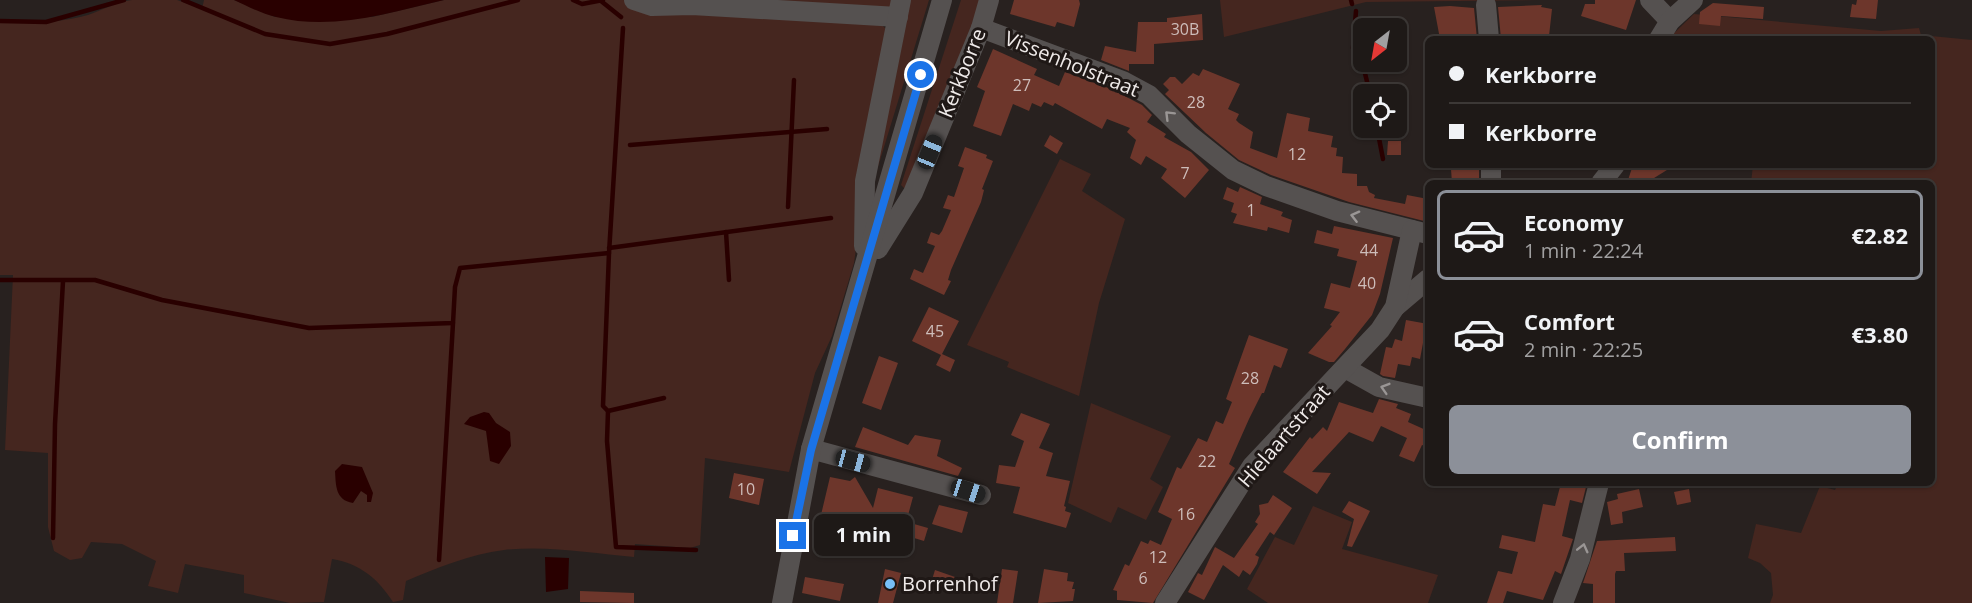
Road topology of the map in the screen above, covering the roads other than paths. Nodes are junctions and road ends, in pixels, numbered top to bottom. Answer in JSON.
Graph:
{"nodes":[{"id":1,"x":634,"y":0,"type":"edge"},
{"id":2,"x":942,"y":0,"type":"edge"},
{"id":3,"x":989,"y":0,"type":"edge"},
{"id":4,"x":1650,"y":0,"type":"edge"},
{"id":5,"x":1693,"y":0,"type":"edge"},
{"id":6,"x":1486,"y":5,"type":"dead end"},
{"id":7,"x":900,"y":8,"type":"edge"},
{"id":8,"x":1670,"y":21,"type":"junction"},
{"id":9,"x":981,"y":28,"type":"junction"},
{"id":10,"x":1489,"y":36,"type":"edge"},
{"id":11,"x":1661,"y":36,"type":"edge"},
{"id":12,"x":1613,"y":168,"type":"edge"},
{"id":13,"x":1603,"y":180,"type":"edge"},
{"id":14,"x":1420,"y":232,"type":"edge"},
{"id":15,"x":864,"y":272,"type":"junction"},
{"id":16,"x":1425,"y":282,"type":"edge"},
{"id":17,"x":1395,"y":307,"type":"junction"},
{"id":18,"x":1345,"y":368,"type":"junction"},
{"id":19,"x":1425,"y":397,"type":"edge"},
{"id":20,"x":811,"y":450,"type":"junction"},
{"id":21,"x":1598,"y":486,"type":"edge"},
{"id":22,"x":981,"y":495,"type":"dead end"},
{"id":23,"x":782,"y":603,"type":"edge"},
{"id":24,"x":1165,"y":603,"type":"edge"},
{"id":25,"x":1563,"y":603,"type":"edge"}],
"edges":[{"from":1,"to":7,"type":"street","name":"Kerkborre"},
{"from":2,"to":15,"type":"street","name":"Kerkborre"},
{"from":3,"to":9,"type":"street","name":"Kerkborre"},
{"from":4,"to":8,"type":"street"},
{"from":5,"to":8,"type":"street"},
{"from":6,"to":10,"type":"street"},
{"from":7,"to":15,"type":"street","name":"Kerkborre"},
{"from":8,"to":11,"type":"street"},
{"from":14,"to":9,"type":"street","name":"Vissenholstraat","one_way":true},
{"from":9,"to":15,"type":"street","name":"Kerkborre"},
{"from":12,"to":13,"type":"street"},
{"from":14,"to":17,"type":"street","name":"Hielaartstraat"},
{"from":15,"to":20,"type":"street","name":"Kerkborre"},
{"from":16,"to":17,"type":"street","name":"Hielaartstraat"},
{"from":17,"to":18,"type":"street","name":"Hielaartstraat"},
{"from":19,"to":18,"type":"street","one_way":true},
{"from":18,"to":24,"type":"street","name":"Hielaartstraat"},
{"from":20,"to":22,"type":"street"},
{"from":20,"to":23,"type":"street","name":"Kerkborre"},
{"from":25,"to":21,"type":"street","one_way":true}]}
